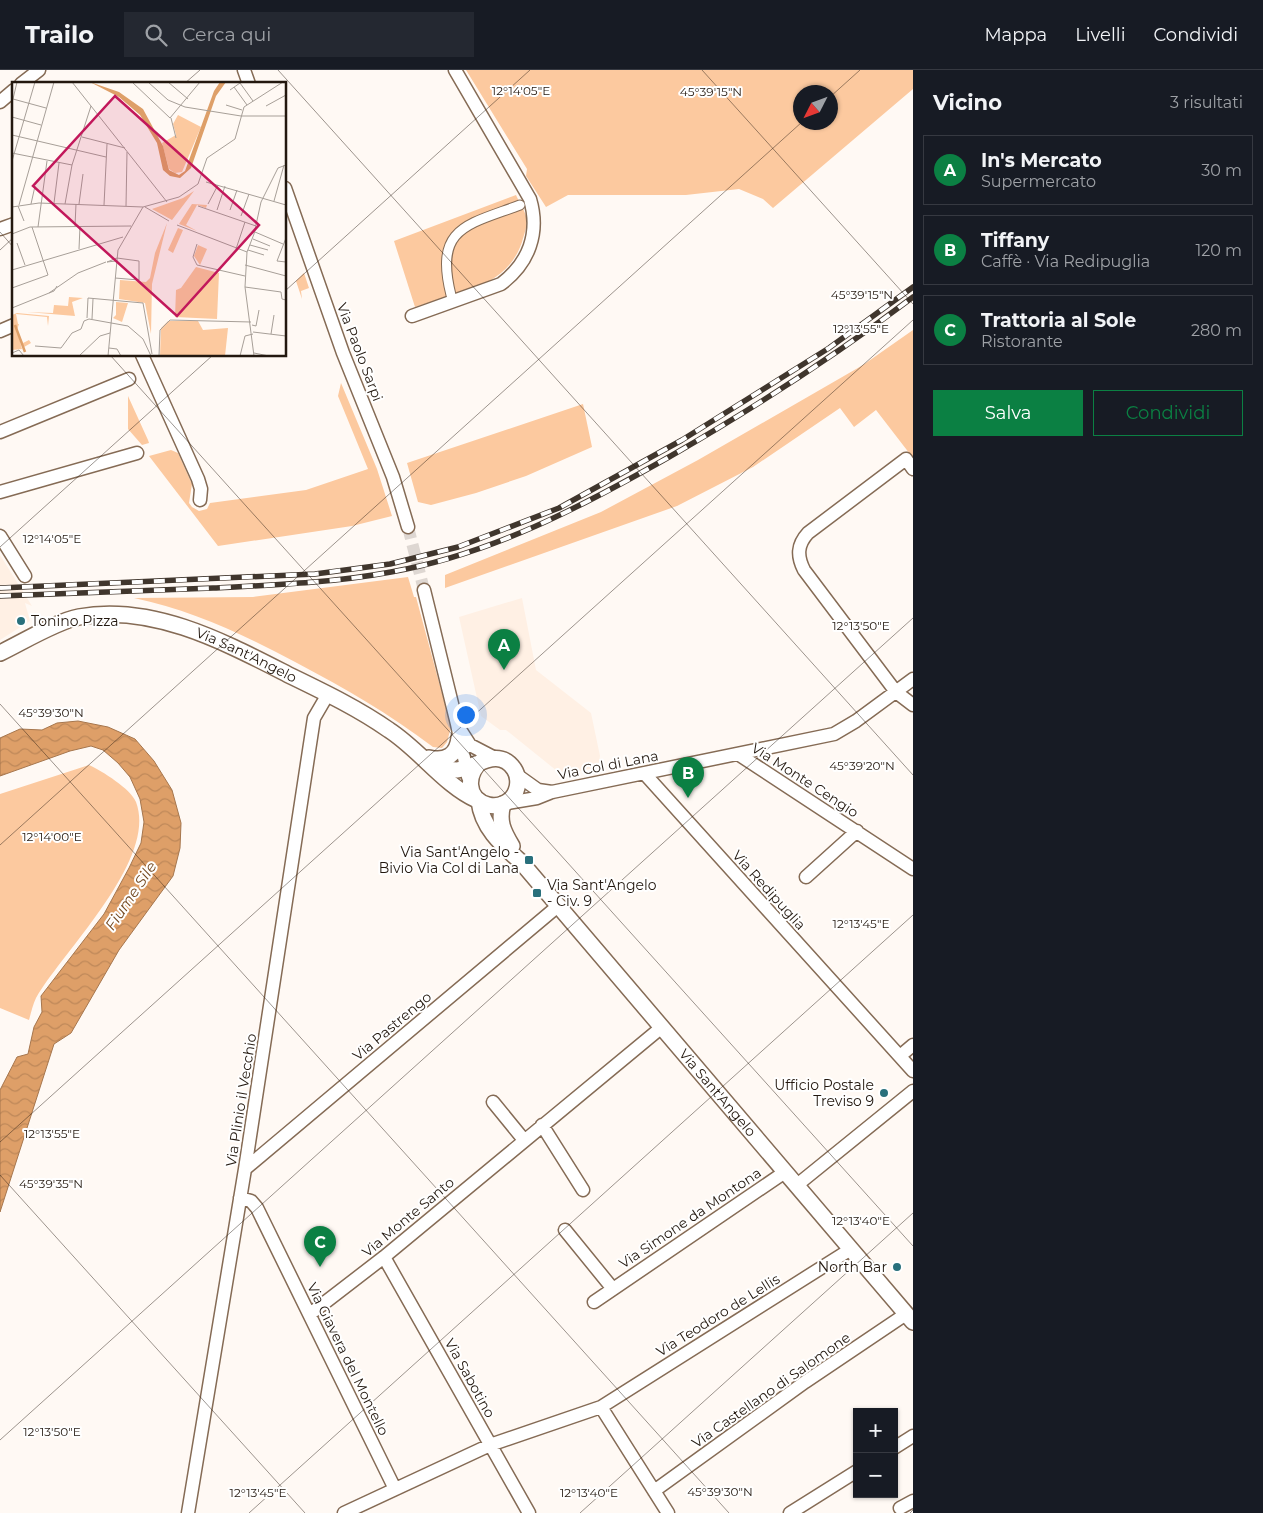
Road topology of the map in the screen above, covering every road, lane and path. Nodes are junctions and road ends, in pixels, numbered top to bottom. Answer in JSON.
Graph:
{"nodes":[{"id":1,"x":39,"y":70,"type":"edge"},
{"id":2,"x":456,"y":70,"type":"edge"},
{"id":3,"x":24,"y":82,"type":"edge"},
{"id":4,"x":12,"y":92,"type":"edge"},
{"id":5,"x":0,"y":102,"type":"edge"},
{"id":6,"x":286,"y":191,"type":"edge"},
{"id":7,"x":520,"y":205,"type":"dead end"},
{"id":8,"x":12,"y":225,"type":"edge"},
{"id":9,"x":0,"y":229,"type":"edge"},
{"id":10,"x":451,"y":295,"type":"dead end"},
{"id":11,"x":412,"y":316,"type":"dead end"},
{"id":12,"x":12,"y":326,"type":"edge"},
{"id":13,"x":0,"y":331,"type":"edge"},
{"id":14,"x":142,"y":356,"type":"edge"},
{"id":15,"x":129,"y":379,"type":"dead end"},
{"id":16,"x":0,"y":432,"type":"edge"},
{"id":17,"x":138,"y":453,"type":"dead end"},
{"id":18,"x":909,"y":464,"type":"edge"},
{"id":19,"x":0,"y":492,"type":"edge"},
{"id":20,"x":200,"y":500,"type":"dead end"},
{"id":21,"x":408,"y":527,"type":"tunnel mouth"},
{"id":22,"x":0,"y":536,"type":"edge"},
{"id":23,"x":25,"y":576,"type":"dead end"},
{"id":24,"x":424,"y":590,"type":"tunnel mouth"},
{"id":25,"x":0,"y":653,"type":"edge"},
{"id":26,"x":913,"y":679,"type":"edge"},
{"id":27,"x":896,"y":692,"type":"junction"},
{"id":28,"x":328,"y":694,"type":"junction"},
{"id":29,"x":913,"y":705,"type":"edge"},
{"id":30,"x":458,"y":731,"type":"junction"},
{"id":31,"x":738,"y":754,"type":"junction"},
{"id":32,"x":424,"y":756,"type":"junction"},
{"id":33,"x":489,"y":759,"type":"junction"},
{"id":34,"x":466,"y":769,"type":"junction"},
{"id":35,"x":644,"y":773,"type":"junction"},
{"id":36,"x":517,"y":775,"type":"junction"},
{"id":37,"x":552,"y":792,"type":"junction"},
{"id":38,"x":476,"y":796,"type":"junction"},
{"id":39,"x":505,"y":803,"type":"junction"},
{"id":40,"x":857,"y":831,"type":"junction"},
{"id":41,"x":521,"y":862,"type":"junction"},
{"id":42,"x":913,"y":869,"type":"edge"},
{"id":43,"x":806,"y":877,"type":"dead end"},
{"id":44,"x":558,"y":906,"type":"junction"},
{"id":45,"x":662,"y":1027,"type":"junction"},
{"id":46,"x":913,"y":1045,"type":"edge"},
{"id":47,"x":900,"y":1056,"type":"junction"},
{"id":48,"x":913,"y":1071,"type":"edge"},
{"id":49,"x":913,"y":1091,"type":"edge"},
{"id":50,"x":493,"y":1102,"type":"dead end"},
{"id":51,"x":542,"y":1125,"type":"junction"},
{"id":52,"x":524,"y":1140,"type":"junction"},
{"id":53,"x":245,"y":1169,"type":"junction"},
{"id":54,"x":785,"y":1172,"type":"junction"},
{"id":55,"x":796,"y":1185,"type":"junction"},
{"id":56,"x":583,"y":1190,"type":"dead end"},
{"id":57,"x":240,"y":1198,"type":"junction"},
{"id":58,"x":565,"y":1230,"type":"dead end"},
{"id":59,"x":851,"y":1249,"type":"junction"},
{"id":60,"x":384,"y":1257,"type":"junction"},
{"id":61,"x":613,"y":1289,"type":"junction"},
{"id":62,"x":594,"y":1302,"type":"dead end"},
{"id":63,"x":310,"y":1314,"type":"junction"},
{"id":64,"x":909,"y":1318,"type":"edge"},
{"id":65,"x":600,"y":1407,"type":"junction"},
{"id":66,"x":913,"y":1436,"type":"edge"},
{"id":67,"x":490,"y":1445,"type":"junction"},
{"id":68,"x":898,"y":1445,"type":"edge"},
{"id":69,"x":853,"y":1474,"type":"edge"},
{"id":70,"x":395,"y":1489,"type":"junction"},
{"id":71,"x":654,"y":1491,"type":"junction"},
{"id":72,"x":913,"y":1501,"type":"edge"},
{"id":73,"x":900,"y":1508,"type":"dead end"},
{"id":74,"x":188,"y":1513,"type":"edge"},
{"id":75,"x":344,"y":1513,"type":"edge"},
{"id":76,"x":529,"y":1513,"type":"edge"},
{"id":77,"x":668,"y":1513,"type":"edge"},
{"id":78,"x":790,"y":1513,"type":"edge"}],
"edges":[{"from":1,"to":3,"type":"street"},
{"from":2,"to":11,"type":"street"},
{"from":4,"to":5,"type":"street"},
{"from":6,"to":21,"type":"street","name":"Via Paolo Sarpi"},
{"from":7,"to":10,"type":"street"},
{"from":8,"to":9,"type":"street"},
{"from":12,"to":13,"type":"street"},
{"from":14,"to":20,"type":"street"},
{"from":15,"to":16,"type":"street"},
{"from":17,"to":19,"type":"street"},
{"from":18,"to":27,"type":"street"},
{"from":22,"to":23,"type":"street"},
{"from":24,"to":30,"type":"street"},
{"from":25,"to":28,"type":"street","name":"Via Sant'Angelo"},
{"from":26,"to":27,"type":"street","name":"Via Col di Lana"},
{"from":27,"to":29,"type":"street"},
{"from":27,"to":31,"type":"street","name":"Via Col di Lana"},
{"from":28,"to":32,"type":"street","name":"Via Sant'Angelo"},
{"from":28,"to":53,"type":"street","name":"Via Plinio il Vecchio"},
{"from":30,"to":32,"type":"street"},
{"from":30,"to":33,"type":"street"},
{"from":30,"to":34,"type":"street"},
{"from":31,"to":35,"type":"street","name":"Via Col di Lana"},
{"from":31,"to":40,"type":"street","name":"Via Monte Cengio"},
{"from":32,"to":34,"type":"street","name":"Via Sant'Angelo"},
{"from":32,"to":38,"type":"street","name":"Via Sant'Angelo"},
{"from":33,"to":34,"type":"street"},
{"from":33,"to":36,"type":"street"},
{"from":33,"to":38,"type":"street"},
{"from":34,"to":38,"type":"street"},
{"from":35,"to":37,"type":"street","name":"Via Col di Lana"},
{"from":35,"to":47,"type":"street","name":"Via Redipuglia"},
{"from":36,"to":37,"type":"street","name":"Via Col di Lana"},
{"from":36,"to":39,"type":"street","name":"Via Sant'Angelo"},
{"from":37,"to":39,"type":"street","name":"Via Col di Lana"},
{"from":38,"to":39,"type":"street","name":"Via Sant'Angelo"},
{"from":38,"to":41,"type":"street","name":"Via Sant'Angelo"},
{"from":39,"to":41,"type":"street","name":"Via Sant'Angelo"},
{"from":40,"to":42,"type":"street","name":"Via Monte Cengio"},
{"from":40,"to":43,"type":"street","name":"Via Monte Cengio"},
{"from":41,"to":44,"type":"street","name":"Via Sant'Angelo"},
{"from":44,"to":45,"type":"street","name":"Via Sant'Angelo"},
{"from":44,"to":53,"type":"street","name":"Via Pastrengo"},
{"from":45,"to":51,"type":"street","name":"Via Monte Santo"},
{"from":45,"to":54,"type":"street","name":"Via Sant'Angelo"},
{"from":46,"to":47,"type":"street"},
{"from":47,"to":48,"type":"street","name":"Via Redipuglia"},
{"from":49,"to":55,"type":"street"},
{"from":50,"to":52,"type":"street"},
{"from":51,"to":52,"type":"street","name":"Via Monte Santo"},
{"from":51,"to":56,"type":"street"},
{"from":52,"to":60,"type":"street","name":"Via Monte Santo"},
{"from":53,"to":57,"type":"street","name":"Via Plinio il Vecchio"},
{"from":54,"to":55,"type":"street","name":"Via Sant'Angelo"},
{"from":54,"to":61,"type":"street","name":"Via Simone da Montona"},
{"from":55,"to":59,"type":"street","name":"Via Sant'Angelo"},
{"from":57,"to":63,"type":"street","name":"Via Giavera del Montello"},
{"from":57,"to":74,"type":"street","name":"Via Plinio il Vecchio"},
{"from":58,"to":61,"type":"street","name":"Via Simone da Montona"},
{"from":59,"to":64,"type":"street","name":"Via Sant'Angelo"},
{"from":59,"to":65,"type":"street","name":"Via Teodoro de Lellis"},
{"from":60,"to":63,"type":"street","name":"Via Monte Santo"},
{"from":60,"to":67,"type":"street","name":"Via Sabotino"},
{"from":61,"to":62,"type":"street","name":"Via Simone da Montona"},
{"from":63,"to":70,"type":"street","name":"Via Giavera del Montello"},
{"from":64,"to":71,"type":"street","name":"Via Castellano di Salomone"},
{"from":65,"to":67,"type":"street"},
{"from":65,"to":71,"type":"street"},
{"from":66,"to":68,"type":"street"},
{"from":67,"to":70,"type":"street"},
{"from":67,"to":76,"type":"street","name":"Via Sabotino"},
{"from":69,"to":78,"type":"street"},
{"from":70,"to":75,"type":"street"},
{"from":71,"to":77,"type":"street"},
{"from":72,"to":73,"type":"street"}]}
